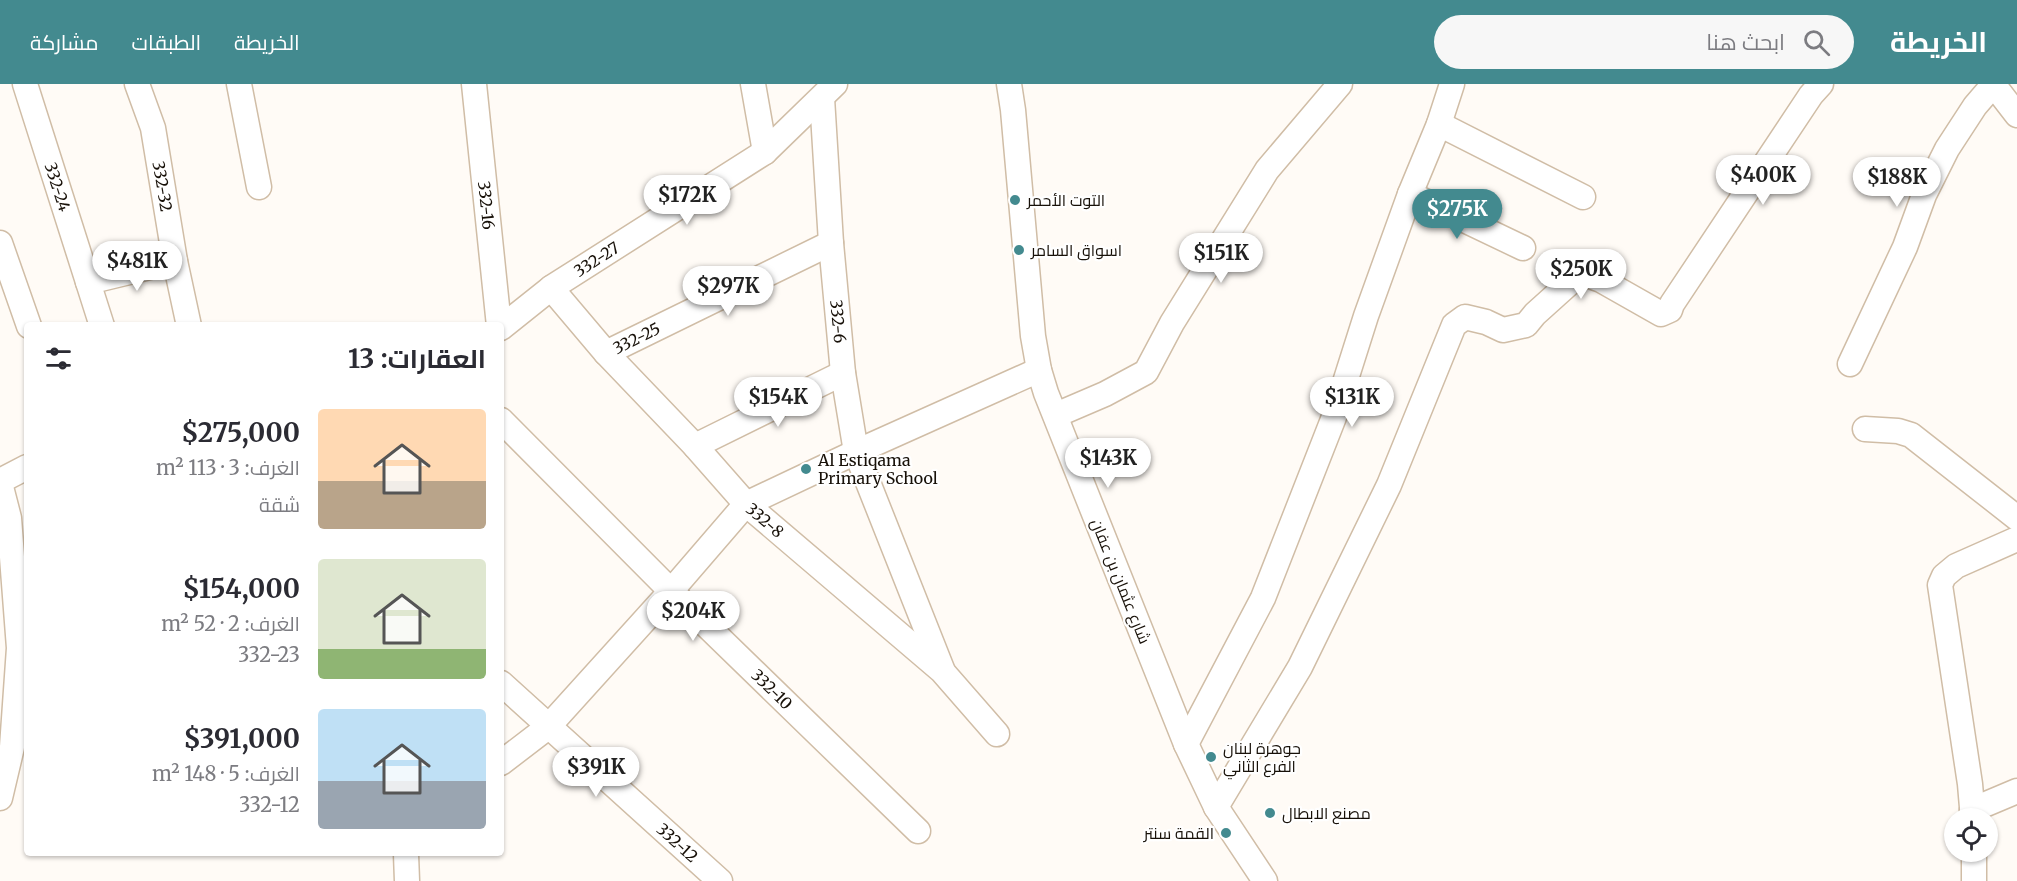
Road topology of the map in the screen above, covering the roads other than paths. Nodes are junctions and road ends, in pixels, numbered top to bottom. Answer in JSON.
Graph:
{"nodes":[{"id":1,"x":25,"y":84,"type":"edge"},
{"id":2,"x":137,"y":84,"type":"edge"},
{"id":3,"x":239,"y":84,"type":"edge"},
{"id":4,"x":474,"y":84,"type":"edge"},
{"id":5,"x":753,"y":84,"type":"edge"},
{"id":6,"x":1009,"y":84,"type":"edge"},
{"id":7,"x":1340,"y":84,"type":"edge"},
{"id":8,"x":1452,"y":84,"type":"edge"},
{"id":9,"x":1821,"y":84,"type":"edge"},
{"id":10,"x":1994,"y":84,"type":"edge"},
{"id":11,"x":829,"y":91,"type":"edge"},
{"id":12,"x":2017,"y":115,"type":"edge"},
{"id":13,"x":1439,"y":124,"type":"junction"},
{"id":14,"x":765,"y":152,"type":"junction"},
{"id":15,"x":259,"y":187,"type":"dead end"},
{"id":16,"x":1410,"y":194,"type":"junction"},
{"id":17,"x":1583,"y":197,"type":"dead end"},
{"id":18,"x":0,"y":243,"type":"edge"},
{"id":19,"x":831,"y":243,"type":"junction"},
{"id":20,"x":1523,"y":248,"type":"dead end"},
{"id":21,"x":175,"y":261,"type":"junction"},
{"id":22,"x":88,"y":282,"type":"junction"},
{"id":23,"x":551,"y":288,"type":"junction"},
{"id":24,"x":28,"y":322,"type":"edge"},
{"id":25,"x":101,"y":322,"type":"edge"},
{"id":26,"x":188,"y":322,"type":"edge"},
{"id":27,"x":499,"y":322,"type":"edge"},
{"id":28,"x":504,"y":324,"type":"edge"},
{"id":29,"x":606,"y":353,"type":"junction"},
{"id":30,"x":1850,"y":364,"type":"dead end"},
{"id":31,"x":1039,"y":370,"type":"junction"},
{"id":32,"x":843,"y":372,"type":"junction"},
{"id":33,"x":1056,"y":415,"type":"junction"},
{"id":34,"x":504,"y":423,"type":"edge"},
{"id":35,"x":1865,"y":429,"type":"dead end"},
{"id":36,"x":695,"y":446,"type":"junction"},
{"id":37,"x":856,"y":452,"type":"junction"},
{"id":38,"x":24,"y":469,"type":"edge"},
{"id":39,"x":0,"y":482,"type":"edge"},
{"id":40,"x":746,"y":504,"type":"junction"},
{"id":41,"x":2017,"y":518,"type":"edge"},
{"id":42,"x":2017,"y":539,"type":"edge"},
{"id":43,"x":671,"y":591,"type":"junction"},
{"id":44,"x":942,"y":671,"type":"junction"},
{"id":45,"x":504,"y":686,"type":"edge"},
{"id":46,"x":548,"y":727,"type":"junction"},
{"id":47,"x":997,"y":734,"type":"dead end"},
{"id":48,"x":1186,"y":744,"type":"junction"},
{"id":49,"x":504,"y":761,"type":"edge"},
{"id":50,"x":2017,"y":791,"type":"edge"},
{"id":51,"x":0,"y":798,"type":"edge"},
{"id":52,"x":1216,"y":807,"type":"junction"},
{"id":53,"x":1972,"y":808,"type":"edge"},
{"id":54,"x":1984,"y":808,"type":"edge"},
{"id":55,"x":918,"y":831,"type":"dead end"},
{"id":56,"x":406,"y":856,"type":"edge"},
{"id":57,"x":1974,"y":862,"type":"edge"},
{"id":58,"x":407,"y":881,"type":"edge"},
{"id":59,"x":720,"y":881,"type":"edge"},
{"id":60,"x":1265,"y":881,"type":"edge"},
{"id":61,"x":1974,"y":881,"type":"edge"}],
"edges":[{"from":1,"to":22,"type":"street","name":"332-24"},
{"from":2,"to":21,"type":"street","name":"332-32"},
{"from":3,"to":15,"type":"street"},
{"from":4,"to":27,"type":"street","name":"332-16"},
{"from":5,"to":14,"type":"street"},
{"from":6,"to":31,"type":"street","name":"شارع عثمان بن عفان"},
{"from":7,"to":33,"type":"street"},
{"from":8,"to":13,"type":"street"},
{"from":9,"to":52,"type":"street"},
{"from":10,"to":12,"type":"street"},
{"from":10,"to":30,"type":"street"},
{"from":11,"to":14,"type":"street","name":"332-27"},
{"from":11,"to":19,"type":"street","name":"332-6"},
{"from":13,"to":16,"type":"street"},
{"from":13,"to":17,"type":"street"},
{"from":14,"to":23,"type":"street","name":"332-27"},
{"from":16,"to":20,"type":"street"},
{"from":16,"to":48,"type":"street"},
{"from":18,"to":24,"type":"street"},
{"from":19,"to":29,"type":"street","name":"332-25"},
{"from":19,"to":32,"type":"street","name":"332-6"},
{"from":21,"to":22,"type":"street"},
{"from":21,"to":26,"type":"street","name":"332-32"},
{"from":22,"to":25,"type":"street","name":"332-24"},
{"from":23,"to":28,"type":"street","name":"332-27"},
{"from":23,"to":29,"type":"street","name":"332-8"},
{"from":29,"to":36,"type":"street","name":"332-8"},
{"from":31,"to":33,"type":"street","name":"شارع عثمان بن عفان"},
{"from":31,"to":37,"type":"street"},
{"from":32,"to":36,"type":"street"},
{"from":32,"to":37,"type":"street","name":"332-6"},
{"from":33,"to":48,"type":"street","name":"شارع عثمان بن عفان"},
{"from":34,"to":43,"type":"street","name":"332-10"},
{"from":35,"to":41,"type":"street"},
{"from":36,"to":40,"type":"street","name":"332-8"},
{"from":37,"to":40,"type":"street"},
{"from":37,"to":44,"type":"street","name":"332-6"},
{"from":38,"to":39,"type":"street"},
{"from":39,"to":51,"type":"street"},
{"from":40,"to":43,"type":"street"},
{"from":40,"to":44,"type":"street","name":"332-8"},
{"from":42,"to":53,"type":"street"},
{"from":43,"to":46,"type":"street"},
{"from":43,"to":55,"type":"street","name":"332-10"},
{"from":44,"to":47,"type":"street","name":"332-8"},
{"from":45,"to":46,"type":"street","name":"332-12"},
{"from":46,"to":49,"type":"street"},
{"from":46,"to":59,"type":"street","name":"332-12"},
{"from":48,"to":52,"type":"street","name":"شارع عثمان بن عفان"},
{"from":50,"to":54,"type":"street"},
{"from":52,"to":60,"type":"street","name":"شارع عثمان بن عفان"},
{"from":56,"to":58,"type":"street"},
{"from":57,"to":61,"type":"street"}]}
